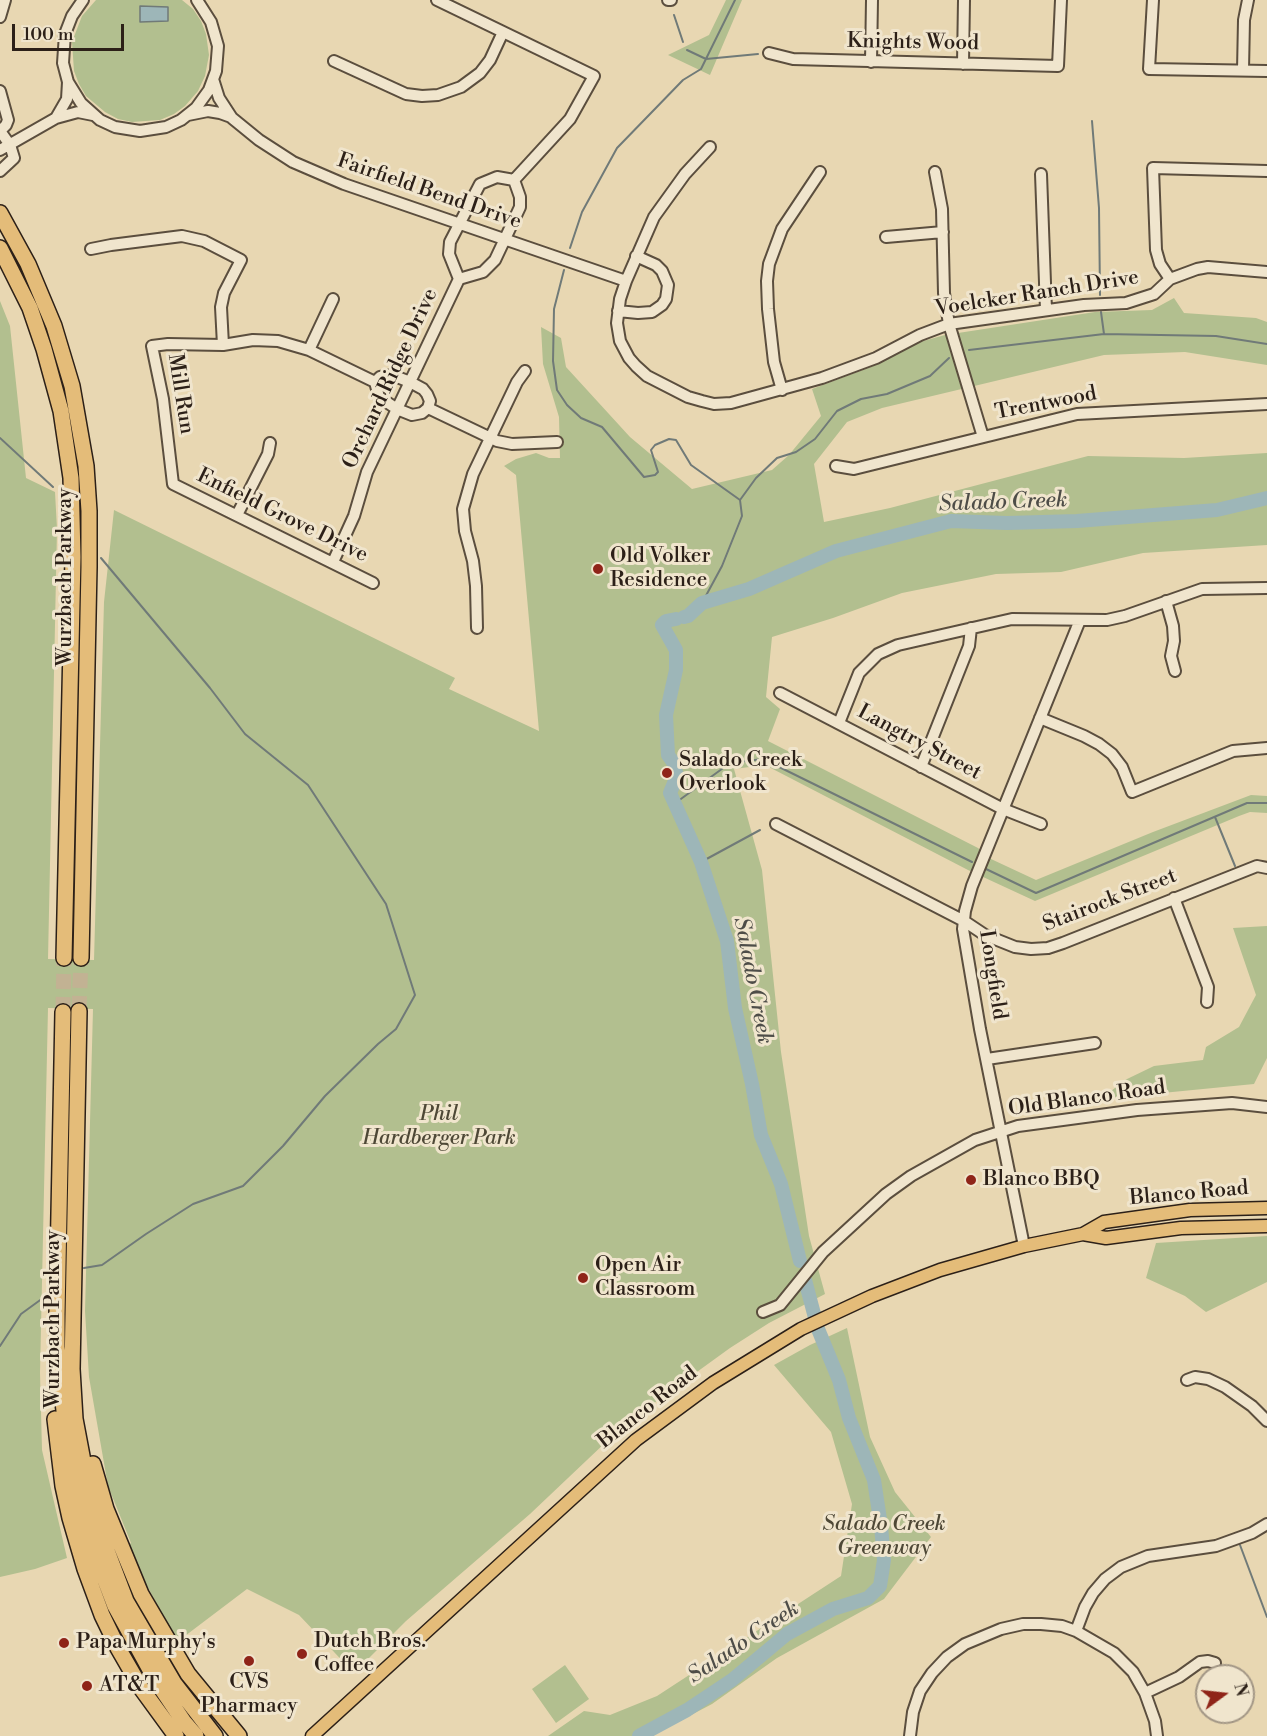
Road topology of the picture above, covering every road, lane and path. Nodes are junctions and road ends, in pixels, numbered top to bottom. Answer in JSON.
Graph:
{"nodes":[{"id":1,"x":5,"y":0,"type":"edge"},
{"id":2,"x":71,"y":0,"type":"edge"},
{"id":3,"x":83,"y":0,"type":"edge"},
{"id":4,"x":197,"y":0,"type":"edge"},
{"id":5,"x":437,"y":0,"type":"edge"},
{"id":6,"x":872,"y":0,"type":"edge"},
{"id":7,"x":964,"y":0,"type":"edge"},
{"id":8,"x":1061,"y":0,"type":"edge"},
{"id":9,"x":1153,"y":0,"type":"edge"},
{"id":10,"x":1248,"y":0,"type":"edge"},
{"id":11,"x":0,"y":16,"type":"edge"},
{"id":12,"x":72,"y":16,"type":"junction"},
{"id":13,"x":503,"y":32,"type":"junction"},
{"id":14,"x":769,"y":53,"type":"dead end"},
{"id":15,"x":334,"y":61,"type":"dead end"},
{"id":16,"x":871,"y":62,"type":"junction"},
{"id":17,"x":963,"y":64,"type":"junction"},
{"id":18,"x":1243,"y":70,"type":"junction"},
{"id":19,"x":1267,"y":70,"type":"edge"},
{"id":20,"x":213,"y":79,"type":"junction"},
{"id":21,"x":68,"y":82,"type":"junction"},
{"id":22,"x":0,"y":91,"type":"edge"},
{"id":23,"x":93,"y":115,"type":"junction"},
{"id":24,"x":188,"y":115,"type":"junction"},
{"id":25,"x":56,"y":118,"type":"junction"},
{"id":26,"x":232,"y":118,"type":"junction"},
{"id":27,"x":0,"y":131,"type":"edge"},
{"id":28,"x":710,"y":147,"type":"dead end"},
{"id":29,"x":5,"y":148,"type":"edge"},
{"id":30,"x":0,"y":171,"type":"edge"},
{"id":31,"x":1267,"y":171,"type":"edge"},
{"id":32,"x":820,"y":172,"type":"dead end"},
{"id":33,"x":935,"y":172,"type":"dead end"},
{"id":34,"x":1041,"y":174,"type":"dead end"},
{"id":35,"x":514,"y":180,"type":"junction"},
{"id":36,"x":0,"y":213,"type":"edge"},
{"id":37,"x":460,"y":224,"type":"junction"},
{"id":38,"x":943,"y":232,"type":"junction"},
{"id":39,"x":886,"y":237,"type":"dead end"},
{"id":40,"x":505,"y":240,"type":"junction"},
{"id":41,"x":0,"y":248,"type":"edge"},
{"id":42,"x":91,"y":249,"type":"dead end"},
{"id":43,"x":636,"y":256,"type":"junction"},
{"id":44,"x":1267,"y":272,"type":"edge"},
{"id":45,"x":459,"y":279,"type":"junction"},
{"id":46,"x":1170,"y":279,"type":"junction"},
{"id":47,"x":626,"y":281,"type":"junction"},
{"id":48,"x":333,"y":299,"type":"dead end"},
{"id":49,"x":1046,"y":310,"type":"junction"},
{"id":50,"x":618,"y":311,"type":"junction"},
{"id":51,"x":949,"y":324,"type":"junction"},
{"id":52,"x":223,"y":345,"type":"junction"},
{"id":53,"x":309,"y":350,"type":"junction"},
{"id":54,"x":525,"y":371,"type":"dead end"},
{"id":55,"x":375,"y":382,"type":"junction"},
{"id":56,"x":410,"y":382,"type":"junction"},
{"id":57,"x":782,"y":390,"type":"junction"},
{"id":58,"x":1267,"y":404,"type":"edge"},
{"id":59,"x":428,"y":408,"type":"junction"},
{"id":60,"x":397,"y":409,"type":"junction"},
{"id":61,"x":983,"y":437,"type":"junction"},
{"id":62,"x":490,"y":438,"type":"junction"},
{"id":63,"x":557,"y":442,"type":"dead end"},
{"id":64,"x":270,"y":443,"type":"dead end"},
{"id":65,"x":836,"y":466,"type":"dead end"},
{"id":66,"x":173,"y":484,"type":"joint"},
{"id":67,"x":237,"y":515,"type":"junction"},
{"id":68,"x":333,"y":562,"type":"junction"},
{"id":69,"x":373,"y":583,"type":"dead end"},
{"id":70,"x":1267,"y":588,"type":"edge"},
{"id":71,"x":1166,"y":601,"type":"junction"},
{"id":72,"x":1080,"y":620,"type":"junction"},
{"id":73,"x":477,"y":628,"type":"dead end"},
{"id":74,"x":971,"y":628,"type":"junction"},
{"id":75,"x":1174,"y":671,"type":"dead end"},
{"id":76,"x":780,"y":693,"type":"dead end"},
{"id":77,"x":1040,"y":718,"type":"junction"},
{"id":78,"x":839,"y":723,"type":"junction"},
{"id":79,"x":1267,"y":748,"type":"edge"},
{"id":80,"x":921,"y":767,"type":"junction"},
{"id":81,"x":1003,"y":809,"type":"junction"},
{"id":82,"x":776,"y":824,"type":"dead end"},
{"id":83,"x":1041,"y":824,"type":"dead end"},
{"id":84,"x":1267,"y":868,"type":"edge"},
{"id":85,"x":1174,"y":898,"type":"junction"},
{"id":86,"x":964,"y":921,"type":"junction"},
{"id":87,"x":64,"y":958,"type":"tunnel mouth"},
{"id":88,"x":81,"y":958,"type":"tunnel mouth"},
{"id":89,"x":1207,"y":1002,"type":"dead end"},
{"id":90,"x":79,"y":1011,"type":"tunnel mouth"},
{"id":91,"x":63,"y":1012,"type":"tunnel mouth"},
{"id":92,"x":1095,"y":1043,"type":"dead end"},
{"id":93,"x":987,"y":1059,"type":"junction"},
{"id":94,"x":1267,"y":1107,"type":"edge"},
{"id":95,"x":1001,"y":1131,"type":"junction"},
{"id":96,"x":1267,"y":1208,"type":"edge"},
{"id":97,"x":1267,"y":1226,"type":"edge"},
{"id":98,"x":1083,"y":1234,"type":"junction"},
{"id":99,"x":1024,"y":1246,"type":"junction"},
{"id":100,"x":763,"y":1312,"type":"dead end"},
{"id":101,"x":57,"y":1347,"type":"junction"},
{"id":102,"x":72,"y":1369,"type":"junction"},
{"id":103,"x":1187,"y":1380,"type":"dead end"},
{"id":104,"x":1267,"y":1421,"type":"edge"},
{"id":105,"x":1267,"y":1524,"type":"edge"},
{"id":106,"x":1076,"y":1631,"type":"junction"},
{"id":107,"x":1215,"y":1663,"type":"dead end"},
{"id":108,"x":1145,"y":1693,"type":"junction"},
{"id":109,"x":176,"y":1736,"type":"edge"},
{"id":110,"x":196,"y":1736,"type":"edge"},
{"id":111,"x":215,"y":1736,"type":"edge"},
{"id":112,"x":239,"y":1736,"type":"edge"},
{"id":113,"x":312,"y":1736,"type":"edge"},
{"id":114,"x":910,"y":1736,"type":"edge"},
{"id":115,"x":1157,"y":1736,"type":"edge"}],
"edges":[{"from":1,"to":11,"type":"street"},
{"from":2,"to":12,"type":"street","name":"Fairfield Bend Drive"},
{"from":3,"to":12,"type":"street","name":"Fairfield Bend Drive"},
{"from":4,"to":20,"type":"street","name":"Fairfield Bend Drive"},
{"from":5,"to":13,"type":"street"},
{"from":6,"to":16,"type":"street"},
{"from":7,"to":17,"type":"street"},
{"from":8,"to":17,"type":"street","name":"Knights Wood"},
{"from":9,"to":18,"type":"street"},
{"from":10,"to":18,"type":"street"},
{"from":12,"to":21,"type":"street","name":"Fairfield Bend Drive"},
{"from":13,"to":15,"type":"street"},
{"from":13,"to":35,"type":"street"},
{"from":14,"to":16,"type":"street","name":"Knights Wood"},
{"from":16,"to":17,"type":"street","name":"Knights Wood"},
{"from":18,"to":19,"type":"street"},
{"from":20,"to":24,"type":"street","name":"Fairfield Bend Drive"},
{"from":20,"to":26,"type":"street","name":"Fairfield Bend Drive"},
{"from":21,"to":23,"type":"street","name":"Fairfield Bend Drive"},
{"from":21,"to":25,"type":"street"},
{"from":22,"to":27,"type":"street"},
{"from":23,"to":24,"type":"street","name":"Fairfield Bend Drive"},
{"from":23,"to":25,"type":"street"},
{"from":24,"to":26,"type":"street","name":"Fairfield Bend Drive"},
{"from":25,"to":29,"type":"street"},
{"from":26,"to":37,"type":"street","name":"Fairfield Bend Drive"},
{"from":27,"to":29,"type":"street"},
{"from":28,"to":43,"type":"street","name":"Voelcker Ranch Drive"},
{"from":29,"to":30,"type":"street"},
{"from":31,"to":46,"type":"street"},
{"from":32,"to":57,"type":"street"},
{"from":33,"to":38,"type":"street"},
{"from":34,"to":49,"type":"street"},
{"from":35,"to":37,"type":"street","name":"Orchard Ridge Drive"},
{"from":35,"to":40,"type":"street","name":"Orchard Ridge Drive"},
{"from":36,"to":88,"type":"highway","name":"Wurzbach Parkway"},
{"from":37,"to":40,"type":"street","name":"Fairfield Bend Drive"},
{"from":37,"to":45,"type":"street","name":"Orchard Ridge Drive"},
{"from":38,"to":39,"type":"street"},
{"from":38,"to":51,"type":"street"},
{"from":40,"to":45,"type":"street","name":"Orchard Ridge Drive"},
{"from":40,"to":47,"type":"street","name":"Fairfield Bend Drive"},
{"from":41,"to":87,"type":"highway","name":"Wurzbach Parkway"},
{"from":42,"to":52,"type":"street"},
{"from":43,"to":47,"type":"street","name":"Voelcker Ranch Drive"},
{"from":43,"to":50,"type":"street"},
{"from":44,"to":46,"type":"street","name":"Voelcker Ranch Drive"},
{"from":45,"to":56,"type":"street","name":"Orchard Ridge Drive"},
{"from":46,"to":49,"type":"street","name":"Voelcker Ranch Drive"},
{"from":47,"to":50,"type":"street","name":"Voelcker Ranch Drive"},
{"from":48,"to":53,"type":"street"},
{"from":49,"to":51,"type":"street","name":"Voelcker Ranch Drive"},
{"from":50,"to":57,"type":"street","name":"Voelcker Ranch Drive"},
{"from":51,"to":57,"type":"street","name":"Voelcker Ranch Drive"},
{"from":51,"to":61,"type":"street"},
{"from":52,"to":53,"type":"street"},
{"from":52,"to":66,"type":"street","name":"Mill Run"},
{"from":53,"to":55,"type":"street"},
{"from":54,"to":62,"type":"street"},
{"from":55,"to":56,"type":"street"},
{"from":55,"to":60,"type":"street"},
{"from":56,"to":59,"type":"street"},
{"from":56,"to":60,"type":"street","name":"Orchard Ridge Drive"},
{"from":58,"to":61,"type":"street","name":"Trentwood"},
{"from":59,"to":60,"type":"street"},
{"from":59,"to":62,"type":"street"},
{"from":60,"to":68,"type":"street","name":"Orchard Ridge Drive"},
{"from":61,"to":65,"type":"street","name":"Trentwood"},
{"from":62,"to":63,"type":"street"},
{"from":62,"to":73,"type":"street"},
{"from":64,"to":67,"type":"street"},
{"from":66,"to":67,"type":"street","name":"Enfield Grove Drive"},
{"from":67,"to":68,"type":"street","name":"Enfield Grove Drive"},
{"from":68,"to":69,"type":"street","name":"Enfield Grove Drive"},
{"from":70,"to":71,"type":"street"},
{"from":71,"to":72,"type":"street"},
{"from":71,"to":75,"type":"street"},
{"from":72,"to":74,"type":"street"},
{"from":72,"to":77,"type":"street","name":"Longfield"},
{"from":74,"to":78,"type":"street"},
{"from":74,"to":80,"type":"street"},
{"from":76,"to":78,"type":"street","name":"Langtry Street"},
{"from":77,"to":79,"type":"street"},
{"from":77,"to":81,"type":"street","name":"Longfield"},
{"from":78,"to":80,"type":"street","name":"Langtry Street"},
{"from":80,"to":81,"type":"street","name":"Langtry Street"},
{"from":81,"to":83,"type":"street","name":"Langtry Street"},
{"from":81,"to":86,"type":"street","name":"Longfield"},
{"from":82,"to":86,"type":"street","name":"Stairock Street"},
{"from":84,"to":85,"type":"street","name":"Stairock Street"},
{"from":85,"to":86,"type":"street","name":"Stairock Street"},
{"from":85,"to":89,"type":"street"},
{"from":86,"to":93,"type":"street","name":"Longfield"},
{"from":90,"to":102,"type":"highway","name":"Wurzbach Parkway"},
{"from":91,"to":101,"type":"highway","name":"Wurzbach Parkway"},
{"from":92,"to":93,"type":"street"},
{"from":93,"to":95,"type":"street","name":"Longfield"},
{"from":94,"to":95,"type":"street","name":"Old Blanco Road"},
{"from":95,"to":99,"type":"street","name":"Longfield"},
{"from":95,"to":100,"type":"street","name":"Old Blanco Road"},
{"from":96,"to":98,"type":"main road","name":"Blanco Road"},
{"from":97,"to":98,"type":"main road","name":"Blanco Road"},
{"from":98,"to":99,"type":"main road","name":"Blanco Road"},
{"from":99,"to":113,"type":"main road","name":"Blanco Road"},
{"from":101,"to":109,"type":"highway"},
{"from":101,"to":110,"type":"highway","name":"Wurzbach Parkway"},
{"from":102,"to":111,"type":"highway","name":"Wurzbach Parkway"},
{"from":102,"to":112,"type":"highway"},
{"from":103,"to":104,"type":"street"},
{"from":105,"to":106,"type":"street"},
{"from":106,"to":108,"type":"street"},
{"from":106,"to":114,"type":"street"},
{"from":107,"to":108,"type":"street"},
{"from":108,"to":115,"type":"street"}]}
